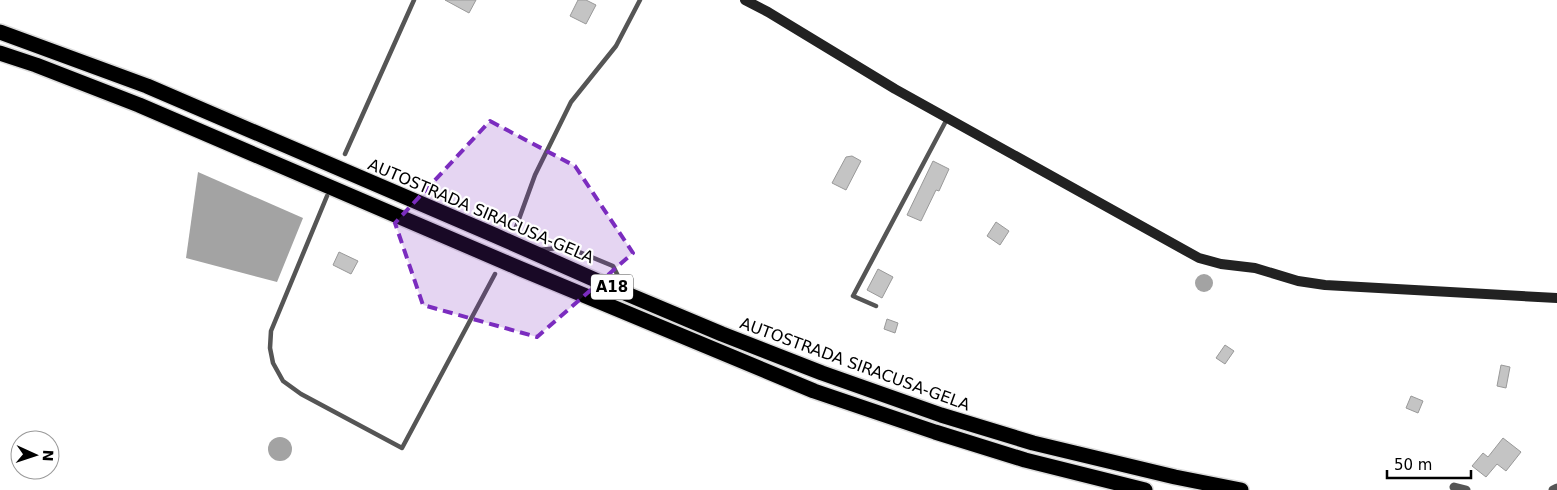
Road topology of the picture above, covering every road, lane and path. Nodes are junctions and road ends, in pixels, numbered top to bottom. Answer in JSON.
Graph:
{"nodes":[{"id":1,"x":414,"y":0,"type":"edge"},
{"id":2,"x":640,"y":0,"type":"edge"},
{"id":3,"x":745,"y":0,"type":"edge"},
{"id":4,"x":0,"y":32,"type":"edge"},
{"id":5,"x":0,"y":53,"type":"edge"},
{"id":6,"x":948,"y":118,"type":"junction"},
{"id":7,"x":345,"y":154,"type":"dead end"},
{"id":8,"x":327,"y":196,"type":"dead end"},
{"id":9,"x":514,"y":230,"type":"dead end"},
{"id":10,"x":495,"y":274,"type":"dead end"},
{"id":11,"x":1557,"y":298,"type":"edge"},
{"id":12,"x":876,"y":306,"type":"dead end"},
{"id":13,"x":1454,"y":487,"type":"dead end"},
{"id":14,"x":1557,"y":488,"type":"edge"},
{"id":15,"x":1145,"y":490,"type":"edge"},
{"id":16,"x":1241,"y":490,"type":"edge"},
{"id":17,"x":1466,"y":490,"type":"edge"},
{"id":18,"x":1553,"y":490,"type":"edge"}],
"edges":[{"from":1,"to":7,"type":"lane"},
{"from":2,"to":9,"type":"lane"},
{"from":3,"to":6,"type":"street"},
{"from":4,"to":16,"type":"highway","name":"AUTOSTRADA SIRACUSA-GELA","number":"A18"},
{"from":5,"to":15,"type":"highway","number":"A18"},
{"from":6,"to":11,"type":"street"},
{"from":6,"to":12,"type":"lane"},
{"from":8,"to":10,"type":"lane"},
{"from":13,"to":17,"type":"street"},
{"from":14,"to":18,"type":"street"}]}
